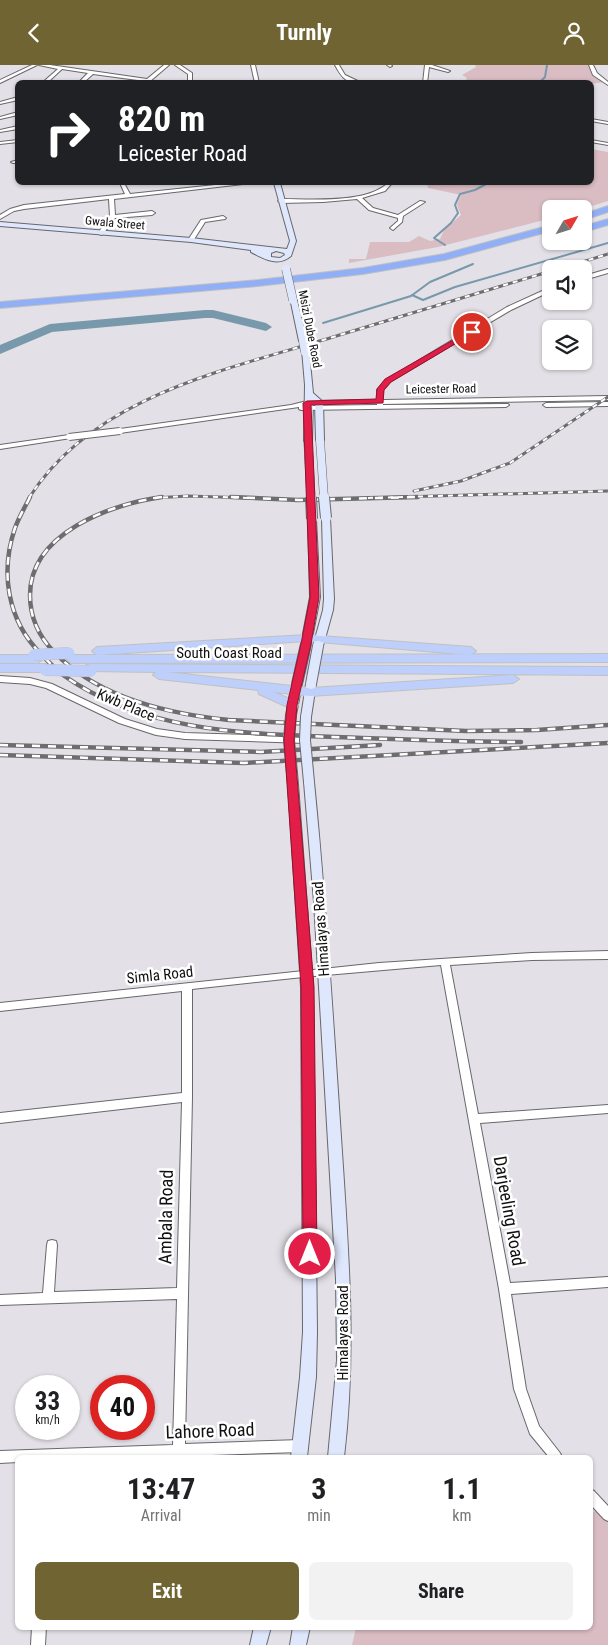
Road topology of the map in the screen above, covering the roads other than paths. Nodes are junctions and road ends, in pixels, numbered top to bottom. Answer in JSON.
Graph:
{"nodes":[{"id":1,"x":34,"y":65,"type":"edge"},
{"id":2,"x":41,"y":65,"type":"edge"},
{"id":3,"x":167,"y":65,"type":"edge"},
{"id":4,"x":177,"y":65,"type":"edge"},
{"id":5,"x":253,"y":65,"type":"edge"},
{"id":6,"x":336,"y":65,"type":"edge"},
{"id":7,"x":427,"y":65,"type":"edge"},
{"id":8,"x":591,"y":65,"type":"edge"},
{"id":9,"x":61,"y":68,"type":"junction"},
{"id":10,"x":448,"y":71,"type":"dead end"},
{"id":11,"x":92,"y":72,"type":"junction"},
{"id":12,"x":47,"y":80,"type":"edge"},
{"id":13,"x":83,"y":80,"type":"edge"},
{"id":14,"x":141,"y":80,"type":"edge"},
{"id":15,"x":148,"y":80,"type":"edge"},
{"id":16,"x":190,"y":80,"type":"edge"},
{"id":17,"x":256,"y":80,"type":"edge"},
{"id":18,"x":353,"y":80,"type":"edge"},
{"id":19,"x":425,"y":80,"type":"edge"},
{"id":20,"x":0,"y":82,"type":"edge"},
{"id":21,"x":607,"y":88,"type":"edge"},
{"id":22,"x":15,"y":99,"type":"edge"},
{"id":23,"x":0,"y":103,"type":"edge"},
{"id":24,"x":15,"y":114,"type":"edge"},
{"id":25,"x":0,"y":118,"type":"edge"},
{"id":26,"x":594,"y":121,"type":"edge"},
{"id":27,"x":608,"y":123,"type":"edge"},
{"id":28,"x":15,"y":128,"type":"edge"},
{"id":29,"x":0,"y":131,"type":"edge"},
{"id":30,"x":15,"y":141,"type":"edge"},
{"id":31,"x":594,"y":142,"type":"edge"},
{"id":32,"x":0,"y":143,"type":"edge"},
{"id":33,"x":608,"y":144,"type":"edge"},
{"id":34,"x":123,"y":185,"type":"edge"},
{"id":35,"x":199,"y":185,"type":"edge"},
{"id":36,"x":277,"y":185,"type":"edge"},
{"id":37,"x":388,"y":185,"type":"edge"},
{"id":38,"x":128,"y":195,"type":"junction"},
{"id":39,"x":111,"y":197,"type":"junction"},
{"id":40,"x":358,"y":197,"type":"junction"},
{"id":41,"x":281,"y":201,"type":"junction"},
{"id":42,"x":422,"y":202,"type":"dead end"},
{"id":43,"x":608,"y":211,"type":"edge"},
{"id":44,"x":152,"y":213,"type":"dead end"},
{"id":45,"x":399,"y":216,"type":"junction"},
{"id":46,"x":592,"y":216,"type":"edge"},
{"id":47,"x":0,"y":217,"type":"edge"},
{"id":48,"x":113,"y":217,"type":"junction"},
{"id":49,"x":223,"y":218,"type":"dead end"},
{"id":50,"x":607,"y":222,"type":"edge"},
{"id":51,"x":0,"y":224,"type":"edge"},
{"id":52,"x":592,"y":227,"type":"edge"},
{"id":53,"x":393,"y":228,"type":"dead end"},
{"id":54,"x":542,"y":230,"type":"edge"},
{"id":55,"x":101,"y":233,"type":"junction"},
{"id":56,"x":290,"y":233,"type":"junction"},
{"id":57,"x":191,"y":240,"type":"junction"},
{"id":58,"x":542,"y":240,"type":"edge"},
{"id":59,"x":228,"y":244,"type":"junction"},
{"id":60,"x":274,"y":250,"type":"junction"},
{"id":61,"x":288,"y":256,"type":"junction"},
{"id":62,"x":271,"y":259,"type":"junction"},
{"id":63,"x":286,"y":269,"type":"junction"},
{"id":64,"x":608,"y":271,"type":"edge"},
{"id":65,"x":592,"y":276,"type":"edge"},
{"id":66,"x":542,"y":293,"type":"edge"},
{"id":67,"x":0,"y":305,"type":"edge"},
{"id":68,"x":0,"y":314,"type":"edge"},
{"id":69,"x":309,"y":393,"type":"junction"},
{"id":70,"x":608,"y":398,"type":"edge"},
{"id":71,"x":491,"y":403,"type":"junction"},
{"id":72,"x":380,"y":405,"type":"junction"},
{"id":73,"x":608,"y":405,"type":"edge"},
{"id":74,"x":307,"y":406,"type":"junction"},
{"id":75,"x":320,"y":406,"type":"junction"},
{"id":76,"x":0,"y":447,"type":"edge"},
{"id":77,"x":307,"y":641,"type":"junction"},
{"id":78,"x":319,"y":642,"type":"junction"},
{"id":79,"x":70,"y":656,"type":"junction"},
{"id":80,"x":0,"y":658,"type":"edge"},
{"id":81,"x":568,"y":658,"type":"junction"},
{"id":82,"x":608,"y":658,"type":"edge"},
{"id":83,"x":35,"y":660,"type":"junction"},
{"id":84,"x":0,"y":668,"type":"edge"},
{"id":85,"x":91,"y":669,"type":"junction"},
{"id":86,"x":589,"y":671,"type":"junction"},
{"id":87,"x":608,"y":671,"type":"edge"},
{"id":88,"x":0,"y":679,"type":"edge"},
{"id":89,"x":247,"y":685,"type":"junction"},
{"id":90,"x":296,"y":687,"type":"junction"},
{"id":91,"x":310,"y":688,"type":"junction"},
{"id":92,"x":292,"y":710,"type":"junction"},
{"id":93,"x":289,"y":740,"type":"junction"},
{"id":94,"x":305,"y":740,"type":"junction"},
{"id":95,"x":608,"y":955,"type":"edge"},
{"id":96,"x":445,"y":962,"type":"junction"},
{"id":97,"x":324,"y":971,"type":"junction"},
{"id":98,"x":307,"y":972,"type":"junction"},
{"id":99,"x":187,"y":987,"type":"junction"},
{"id":100,"x":0,"y":1007,"type":"edge"},
{"id":101,"x":187,"y":1097,"type":"junction"},
{"id":102,"x":608,"y":1109,"type":"edge"},
{"id":103,"x":0,"y":1119,"type":"edge"},
{"id":104,"x":474,"y":1119,"type":"junction"},
{"id":105,"x":52,"y":1245,"type":"dead end"},
{"id":106,"x":608,"y":1282,"type":"edge"},
{"id":107,"x":505,"y":1289,"type":"junction"},
{"id":108,"x":182,"y":1293,"type":"junction"},
{"id":109,"x":48,"y":1298,"type":"junction"},
{"id":110,"x":0,"y":1300,"type":"edge"},
{"id":111,"x":179,"y":1449,"type":"junction"},
{"id":112,"x":300,"y":1451,"type":"edge"},
{"id":113,"x":85,"y":1455,"type":"edge"},
{"id":114,"x":336,"y":1455,"type":"edge"},
{"id":115,"x":554,"y":1455,"type":"edge"},
{"id":116,"x":0,"y":1457,"type":"edge"},
{"id":117,"x":15,"y":1457,"type":"edge"},
{"id":118,"x":593,"y":1498,"type":"edge"},
{"id":119,"x":608,"y":1515,"type":"edge"},
{"id":120,"x":39,"y":1630,"type":"edge"},
{"id":121,"x":262,"y":1630,"type":"edge"},
{"id":122,"x":301,"y":1630,"type":"edge"},
{"id":123,"x":38,"y":1645,"type":"edge"},
{"id":124,"x":258,"y":1645,"type":"edge"},
{"id":125,"x":298,"y":1645,"type":"edge"}],
"edges":[{"from":1,"to":20,"type":"street"},
{"from":2,"to":9,"type":"street"},
{"from":3,"to":15,"type":"street"},
{"from":4,"to":16,"type":"street"},
{"from":5,"to":17,"type":"street"},
{"from":6,"to":18,"type":"street"},
{"from":7,"to":10,"type":"street"},
{"from":7,"to":19,"type":"street"},
{"from":8,"to":21,"type":"street"},
{"from":9,"to":11,"type":"street"},
{"from":9,"to":12,"type":"street"},
{"from":11,"to":13,"type":"street"},
{"from":11,"to":14,"type":"street"},
{"from":22,"to":23,"type":"street"},
{"from":24,"to":25,"type":"street"},
{"from":26,"to":27,"type":"street"},
{"from":28,"to":29,"type":"street"},
{"from":30,"to":32,"type":"street"},
{"from":31,"to":33,"type":"street"},
{"from":34,"to":38,"type":"street"},
{"from":35,"to":38,"type":"street"},
{"from":36,"to":41,"type":"street","name":"Msizi Dube Road"},
{"from":37,"to":40,"type":"street"},
{"from":38,"to":39,"type":"street"},
{"from":39,"to":47,"type":"street"},
{"from":39,"to":48,"type":"street"},
{"from":40,"to":41,"type":"street"},
{"from":40,"to":45,"type":"street"},
{"from":41,"to":56,"type":"street","name":"Msizi Dube Road"},
{"from":42,"to":45,"type":"street"},
{"from":43,"to":46,"type":"highway"},
{"from":44,"to":48,"type":"street"},
{"from":45,"to":53,"type":"street"},
{"from":48,"to":55,"type":"street"},
{"from":49,"to":57,"type":"street"},
{"from":50,"to":52,"type":"highway"},
{"from":51,"to":55,"type":"street","name":"Gwala Street"},
{"from":54,"to":67,"type":"highway"},
{"from":55,"to":57,"type":"street","name":"Gwala Street"},
{"from":56,"to":60,"type":"street"},
{"from":56,"to":61,"type":"street","name":"Msizi Dube Road"},
{"from":57,"to":59,"type":"street","name":"Gwala Street"},
{"from":58,"to":68,"type":"highway"},
{"from":59,"to":60,"type":"street","name":"Gwala Street"},
{"from":59,"to":62,"type":"street","name":"Gwala Street"},
{"from":60,"to":61,"type":"street","name":"Gwala Street"},
{"from":60,"to":62,"type":"street"},
{"from":61,"to":62,"type":"street"},
{"from":61,"to":63,"type":"street","name":"Msizi Dube Road"},
{"from":62,"to":63,"type":"street"},
{"from":63,"to":69,"type":"street","name":"Msizi Dube Road","bridge":true},
{"from":64,"to":65,"type":"street"},
{"from":66,"to":72,"type":"street"},
{"from":69,"to":74,"type":"street","name":"Msizi Dube Road"},
{"from":69,"to":75,"type":"street"},
{"from":70,"to":71,"type":"street","name":"Leicester Road"},
{"from":71,"to":72,"type":"street","name":"Leicester Road"},
{"from":71,"to":73,"type":"street","name":"Leicester Road"},
{"from":72,"to":75,"type":"street","name":"Leicester Road"},
{"from":74,"to":75,"type":"street","name":"Leicester Road"},
{"from":74,"to":76,"type":"street","name":"Leicester Road","bridge":true},
{"from":74,"to":77,"type":"street","name":"Himalayas Road","bridge":true},
{"from":75,"to":78,"type":"street","name":"Himalayas Road","bridge":true},
{"from":77,"to":78,"type":"main road"},
{"from":77,"to":79,"type":"main road"},
{"from":77,"to":90,"type":"street","name":"Himalayas Road","bridge":true},
{"from":78,"to":81,"type":"main road"},
{"from":78,"to":91,"type":"street","name":"Himalayas Road","bridge":true},
{"from":79,"to":81,"type":"main road","name":"South Coast Road"},
{"from":79,"to":83,"type":"main road","name":"South Coast Road"},
{"from":80,"to":83,"type":"main road","name":"South Coast Road"},
{"from":81,"to":82,"type":"main road","name":"South Coast Road"},
{"from":83,"to":84,"type":"main road","name":"South Coast Road"},
{"from":83,"to":85,"type":"main road","bridge":true},
{"from":85,"to":86,"type":"main road","name":"South Coast Road"},
{"from":85,"to":89,"type":"main road"},
{"from":86,"to":87,"type":"main road","name":"South Coast Road"},
{"from":86,"to":91,"type":"main road"},
{"from":88,"to":93,"type":"street","name":"Kwb Place"},
{"from":89,"to":90,"type":"main road"},
{"from":89,"to":92,"type":"main road"},
{"from":90,"to":91,"type":"main road"},
{"from":90,"to":92,"type":"street","name":"Himalayas Road"},
{"from":91,"to":94,"type":"street","name":"Himalayas Road","bridge":true},
{"from":92,"to":93,"type":"street","name":"Himalayas Road","bridge":true},
{"from":93,"to":94,"type":"street","name":"Kwb Place"},
{"from":93,"to":98,"type":"street","name":"Himalayas Road","bridge":true},
{"from":94,"to":97,"type":"street","name":"Himalayas Road","bridge":true},
{"from":95,"to":96,"type":"street","name":"Simla Road"},
{"from":96,"to":97,"type":"street","name":"Simla Road"},
{"from":96,"to":104,"type":"street","name":"Darjeeling Road"},
{"from":97,"to":98,"type":"street","name":"Simla Road"},
{"from":97,"to":114,"type":"street","name":"Himalayas Road"},
{"from":98,"to":99,"type":"street","name":"Simla Road"},
{"from":98,"to":112,"type":"street","name":"Himalayas Road"},
{"from":99,"to":100,"type":"street","name":"Simla Road"},
{"from":99,"to":101,"type":"street","name":"Ambala Road"},
{"from":101,"to":103,"type":"street"},
{"from":101,"to":108,"type":"street","name":"Ambala Road"},
{"from":102,"to":104,"type":"street"},
{"from":104,"to":107,"type":"street","name":"Darjeeling Road"},
{"from":105,"to":109,"type":"street"},
{"from":106,"to":107,"type":"street"},
{"from":107,"to":115,"type":"street","name":"Darjeeling Road"},
{"from":108,"to":109,"type":"street"},
{"from":108,"to":111,"type":"street","name":"Ambala Road"},
{"from":109,"to":110,"type":"street"},
{"from":111,"to":112,"type":"street","name":"Lahore Road"},
{"from":111,"to":113,"type":"street","name":"Lahore Road"},
{"from":116,"to":117,"type":"street","name":"Lahore Road"},
{"from":118,"to":119,"type":"street"},
{"from":120,"to":123,"type":"street"},
{"from":121,"to":124,"type":"street"},
{"from":122,"to":125,"type":"street"}]}
